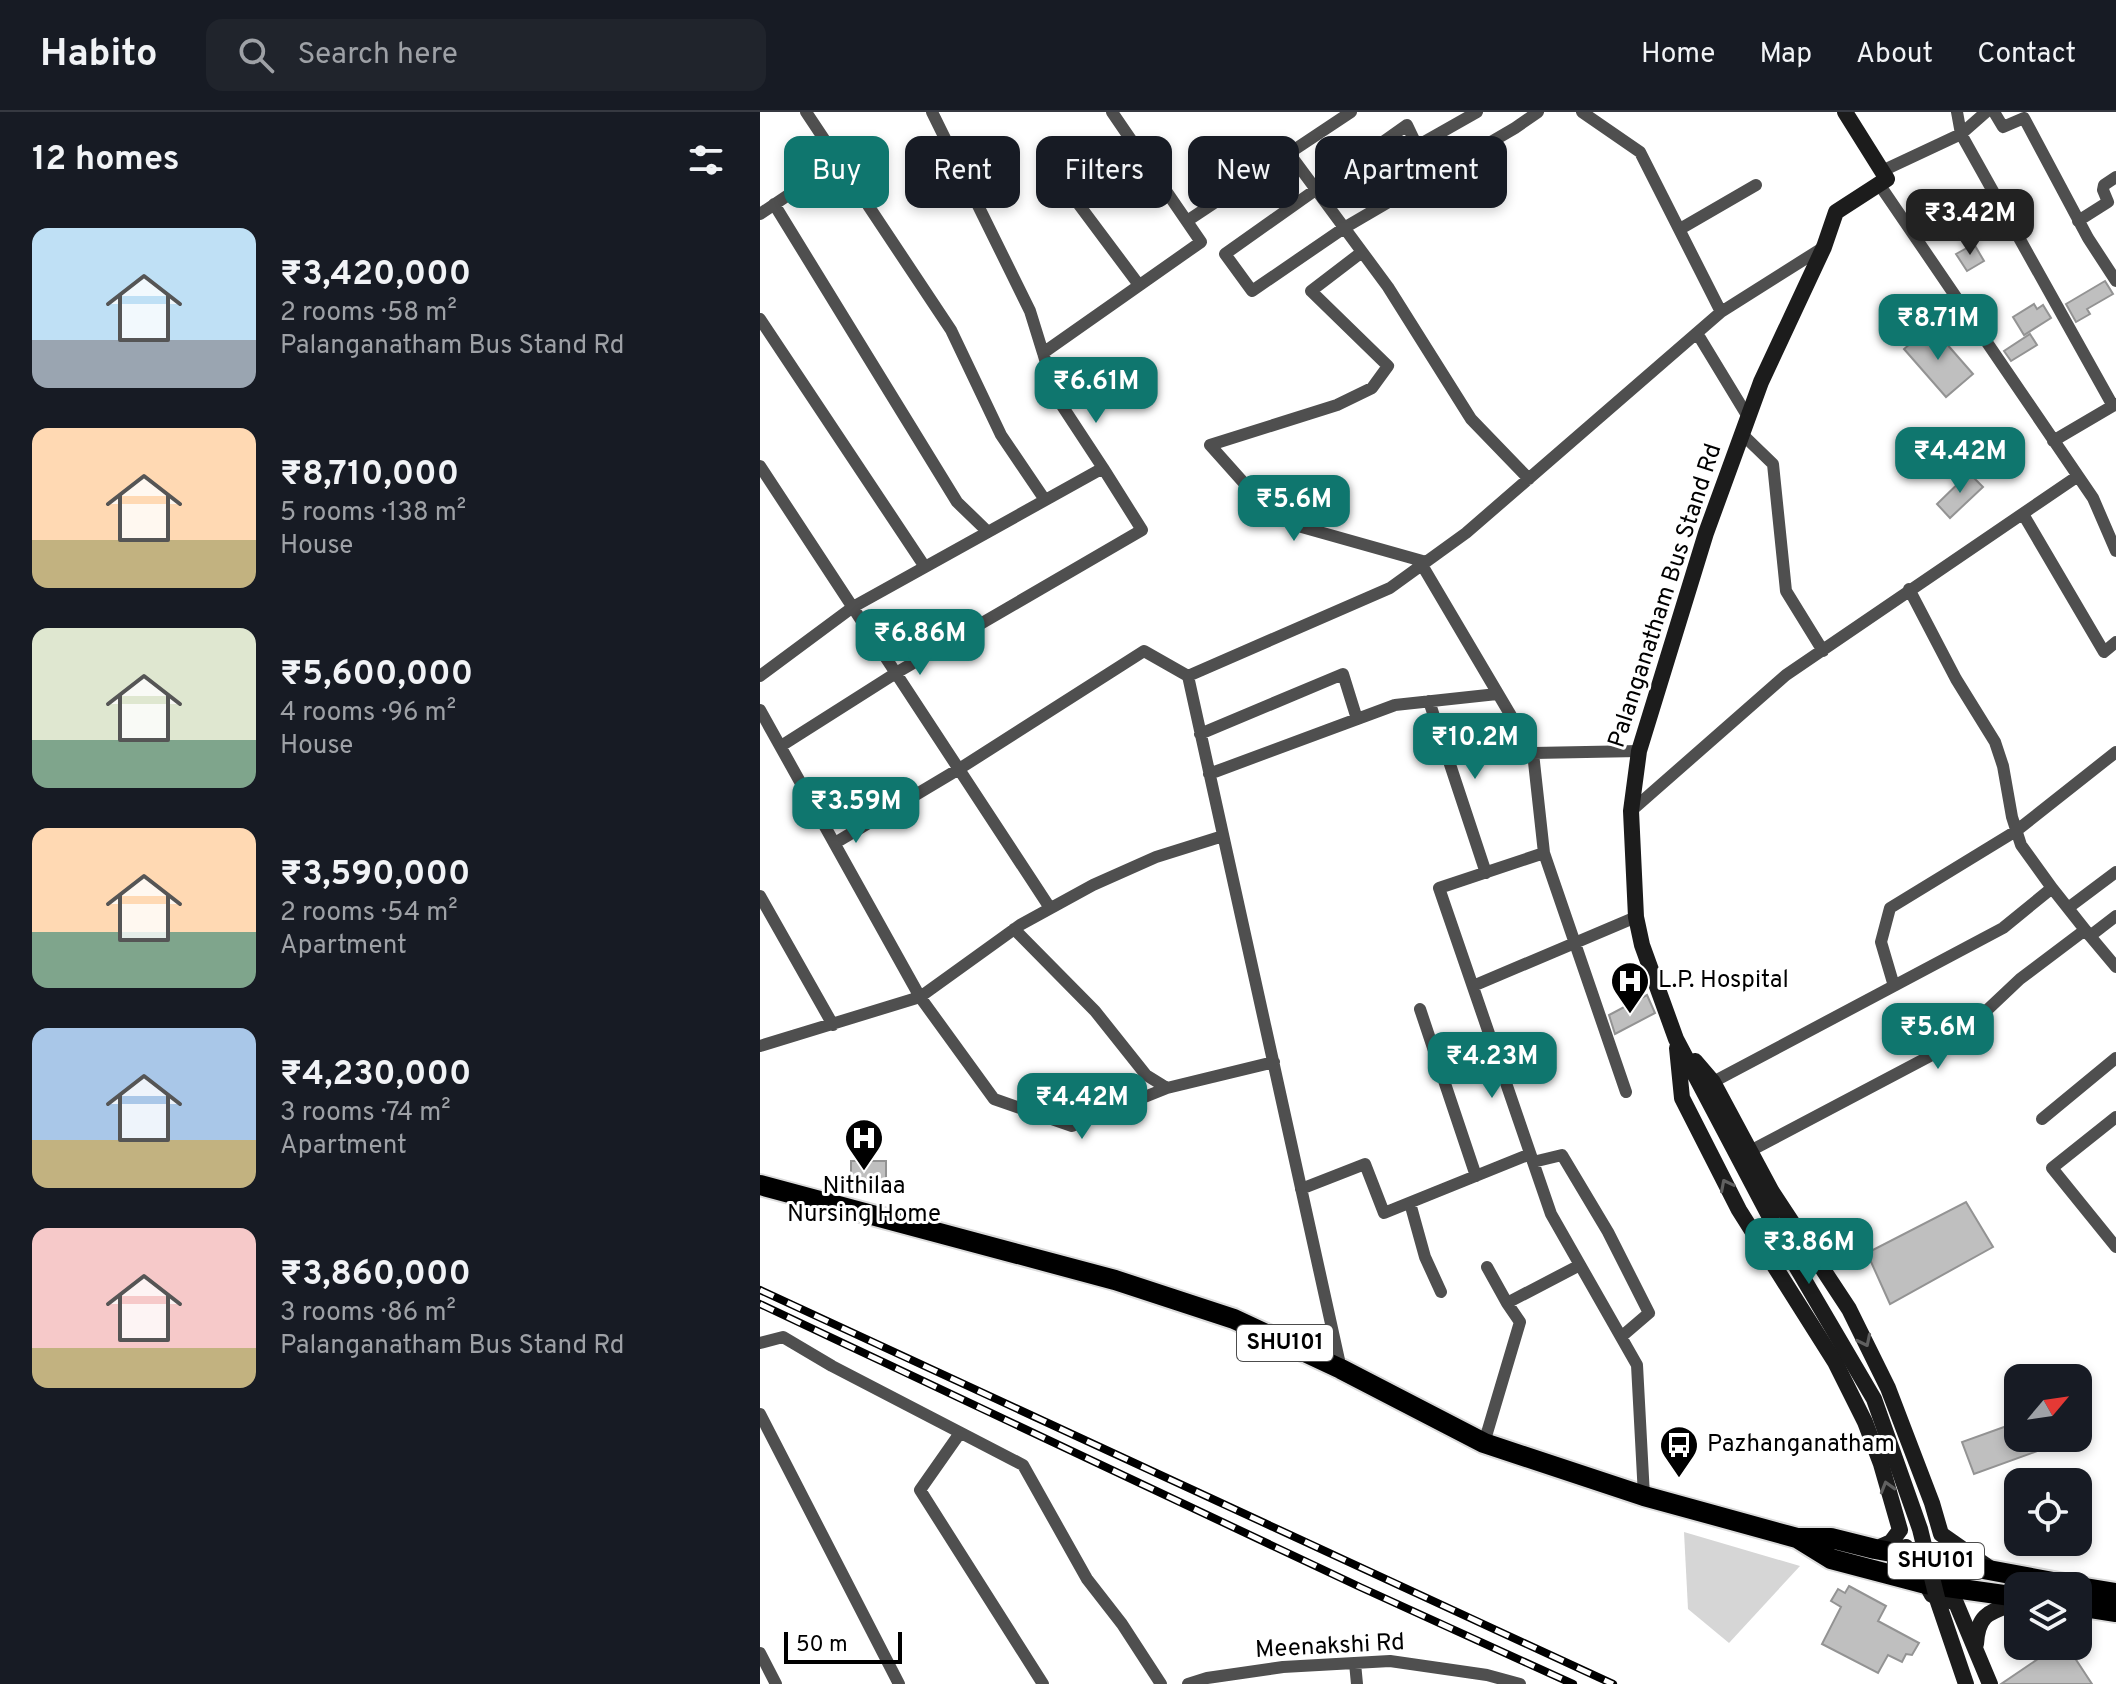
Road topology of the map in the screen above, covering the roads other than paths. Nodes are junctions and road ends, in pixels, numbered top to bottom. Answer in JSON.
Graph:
{"nodes":[{"id":1,"x":806,"y":112,"type":"edge"},
{"id":2,"x":1112,"y":112,"type":"edge"},
{"id":3,"x":1351,"y":112,"type":"edge"},
{"id":4,"x":1477,"y":112,"type":"edge"},
{"id":5,"x":1538,"y":112,"type":"edge"},
{"id":6,"x":1582,"y":112,"type":"edge"},
{"id":7,"x":1845,"y":112,"type":"edge"},
{"id":8,"x":1957,"y":112,"type":"edge"},
{"id":9,"x":1986,"y":112,"type":"edge"},
{"id":10,"x":1994,"y":112,"type":"edge"},
{"id":11,"x":934,"y":113,"type":"edge"},
{"id":12,"x":1961,"y":134,"type":"junction"},
{"id":13,"x":822,"y":136,"type":"edge"},
{"id":14,"x":1391,"y":136,"type":"edge"},
{"id":15,"x":1412,"y":136,"type":"edge"},
{"id":16,"x":1435,"y":136,"type":"edge"},
{"id":17,"x":1299,"y":146,"type":"edge"},
{"id":18,"x":1299,"y":166,"type":"edge"},
{"id":19,"x":2116,"y":177,"type":"edge"},
{"id":20,"x":1880,"y":178,"type":"junction"},
{"id":21,"x":1756,"y":185,"type":"dead end"},
{"id":22,"x":1315,"y":188,"type":"edge"},
{"id":23,"x":1315,"y":190,"type":"edge"},
{"id":24,"x":784,"y":197,"type":"edge"},
{"id":25,"x":774,"y":204,"type":"junction"},
{"id":26,"x":870,"y":208,"type":"edge"},
{"id":27,"x":1081,"y":208,"type":"edge"},
{"id":28,"x":1206,"y":208,"type":"edge"},
{"id":29,"x":1330,"y":208,"type":"edge"},
{"id":30,"x":760,"y":214,"type":"edge"},
{"id":31,"x":1187,"y":221,"type":"junction"},
{"id":32,"x":2078,"y":221,"type":"junction"},
{"id":33,"x":1344,"y":228,"type":"junction"},
{"id":34,"x":1680,"y":229,"type":"junction"},
{"id":35,"x":1824,"y":247,"type":"junction"},
{"id":36,"x":1362,"y":252,"type":"junction"},
{"id":37,"x":2116,"y":281,"type":"edge"},
{"id":38,"x":1139,"y":285,"type":"junction"},
{"id":39,"x":1721,"y":312,"type":"junction"},
{"id":40,"x":760,"y":319,"type":"edge"},
{"id":41,"x":1697,"y":333,"type":"junction"},
{"id":42,"x":1043,"y":353,"type":"junction"},
{"id":43,"x":2114,"y":405,"type":"edge"},
{"id":44,"x":1745,"y":426,"type":"junction"},
{"id":45,"x":2053,"y":441,"type":"junction"},
{"id":46,"x":760,"y":466,"type":"edge"},
{"id":47,"x":1103,"y":468,"type":"junction"},
{"id":48,"x":2078,"y":476,"type":"junction"},
{"id":49,"x":1529,"y":479,"type":"junction"},
{"id":50,"x":1045,"y":500,"type":"junction"},
{"id":51,"x":2023,"y":514,"type":"junction"},
{"id":52,"x":988,"y":532,"type":"junction"},
{"id":53,"x":2116,"y":551,"type":"edge"},
{"id":54,"x":1424,"y":564,"type":"junction"},
{"id":55,"x":925,"y":567,"type":"junction"},
{"id":56,"x":1909,"y":589,"type":"junction"},
{"id":57,"x":853,"y":607,"type":"junction"},
{"id":58,"x":2116,"y":642,"type":"edge"},
{"id":59,"x":1823,"y":651,"type":"junction"},
{"id":60,"x":896,"y":673,"type":"junction"},
{"id":61,"x":760,"y":676,"type":"edge"},
{"id":62,"x":1188,"y":676,"type":"junction"},
{"id":63,"x":1497,"y":694,"type":"junction"},
{"id":64,"x":1429,"y":701,"type":"junction"},
{"id":65,"x":760,"y":710,"type":"edge"},
{"id":66,"x":1357,"y":719,"type":"junction"},
{"id":67,"x":1200,"y":734,"type":"junction"},
{"id":68,"x":781,"y":746,"type":"junction"},
{"id":69,"x":1639,"y":751,"type":"junction"},
{"id":70,"x":2116,"y":752,"type":"edge"},
{"id":71,"x":1533,"y":753,"type":"junction"},
{"id":72,"x":959,"y":769,"type":"junction"},
{"id":73,"x":1209,"y":774,"type":"junction"},
{"id":74,"x":1631,"y":811,"type":"junction"},
{"id":75,"x":2016,"y":831,"type":"junction"},
{"id":76,"x":1223,"y":836,"type":"junction"},
{"id":77,"x":835,"y":843,"type":"junction"},
{"id":78,"x":1544,"y":853,"type":"junction"},
{"id":79,"x":2116,"y":872,"type":"edge"},
{"id":80,"x":1486,"y":873,"type":"junction"},
{"id":81,"x":2052,"y":888,"type":"junction"},
{"id":82,"x":760,"y":896,"type":"edge"},
{"id":83,"x":1050,"y":908,"type":"junction"},
{"id":84,"x":2068,"y":908,"type":"junction"},
{"id":85,"x":2116,"y":916,"type":"edge"},
{"id":86,"x":1636,"y":917,"type":"junction"},
{"id":87,"x":1014,"y":929,"type":"junction"},
{"id":88,"x":2088,"y":933,"type":"junction"},
{"id":89,"x":1575,"y":944,"type":"junction"},
{"id":90,"x":2116,"y":967,"type":"edge"},
{"id":91,"x":1473,"y":986,"type":"junction"},
{"id":92,"x":1894,"y":986,"type":"junction"},
{"id":93,"x":920,"y":997,"type":"junction"},
{"id":94,"x":1420,"y":1009,"type":"dead end"},
{"id":95,"x":833,"y":1025,"type":"junction"},
{"id":96,"x":1676,"y":1039,"type":"junction"},
{"id":97,"x":760,"y":1046,"type":"edge"},
{"id":98,"x":2116,"y":1058,"type":"edge"},
{"id":99,"x":1274,"y":1062,"type":"junction"},
{"id":100,"x":1713,"y":1082,"type":"junction"},
{"id":101,"x":1167,"y":1088,"type":"junction"},
{"id":102,"x":1626,"y":1092,"type":"dead end"},
{"id":103,"x":2116,"y":1117,"type":"edge"},
{"id":104,"x":2042,"y":1119,"type":"dead end"},
{"id":105,"x":1750,"y":1151,"type":"junction"},
{"id":106,"x":1531,"y":1158,"type":"junction"},
{"id":107,"x":1476,"y":1176,"type":"junction"},
{"id":108,"x":760,"y":1185,"type":"edge"},
{"id":109,"x":1301,"y":1189,"type":"junction"},
{"id":110,"x":1410,"y":1203,"type":"junction"},
{"id":111,"x":2116,"y":1247,"type":"edge"},
{"id":112,"x":1580,"y":1265,"type":"junction"},
{"id":113,"x":1487,"y":1267,"type":"dead end"},
{"id":114,"x":1441,"y":1292,"type":"dead end"},
{"id":115,"x":1507,"y":1303,"type":"junction"},
{"id":116,"x":1621,"y":1337,"type":"junction"},
{"id":117,"x":760,"y":1343,"type":"edge"},
{"id":118,"x":1341,"y":1369,"type":"junction"},
{"id":119,"x":760,"y":1414,"type":"edge"},
{"id":120,"x":960,"y":1433,"type":"junction"},
{"id":121,"x":1484,"y":1443,"type":"junction"},
{"id":122,"x":1644,"y":1496,"type":"junction"},
{"id":123,"x":1900,"y":1530,"type":"junction"},
{"id":124,"x":1797,"y":1538,"type":"junction"},
{"id":125,"x":1875,"y":1549,"type":"junction"},
{"id":126,"x":1909,"y":1556,"type":"junction"},
{"id":127,"x":1994,"y":1571,"type":"junction"},
{"id":128,"x":2004,"y":1573,"type":"edge"},
{"id":129,"x":1926,"y":1584,"type":"junction"},
{"id":130,"x":2092,"y":1589,"type":"edge"},
{"id":131,"x":2116,"y":1593,"type":"edge"},
{"id":132,"x":2004,"y":1598,"type":"edge"},
{"id":133,"x":2004,"y":1607,"type":"edge"},
{"id":134,"x":2092,"y":1608,"type":"edge"},
{"id":135,"x":2116,"y":1612,"type":"edge"},
{"id":136,"x":1976,"y":1647,"type":"junction"},
{"id":137,"x":760,"y":1653,"type":"edge"},
{"id":138,"x":1355,"y":1663,"type":"junction"},
{"id":139,"x":776,"y":1684,"type":"edge"},
{"id":140,"x":899,"y":1684,"type":"edge"},
{"id":141,"x":1043,"y":1684,"type":"edge"},
{"id":142,"x":1161,"y":1684,"type":"edge"},
{"id":143,"x":1188,"y":1684,"type":"edge"},
{"id":144,"x":1357,"y":1684,"type":"edge"},
{"id":145,"x":1520,"y":1684,"type":"edge"},
{"id":146,"x":1966,"y":1684,"type":"edge"},
{"id":147,"x":1990,"y":1684,"type":"edge"}],
"edges":[{"from":1,"to":13,"type":"street"},
{"from":2,"to":31,"type":"street"},
{"from":3,"to":17,"type":"street"},
{"from":4,"to":16,"type":"street"},
{"from":5,"to":33,"type":"street"},
{"from":6,"to":34,"type":"street"},
{"from":7,"to":20,"type":"street"},
{"from":8,"to":12,"type":"street"},
{"from":9,"to":12,"type":"street"},
{"from":10,"to":32,"type":"street"},
{"from":11,"to":42,"type":"street"},
{"from":12,"to":20,"type":"street"},
{"from":12,"to":43,"type":"street"},
{"from":14,"to":15,"type":"street"},
{"from":18,"to":22,"type":"street"},
{"from":19,"to":32,"type":"street"},
{"from":20,"to":35,"type":"street","name":"Palanganatham Bus Stand Rd"},
{"from":20,"to":45,"type":"street"},
{"from":21,"to":34,"type":"street"},
{"from":23,"to":33,"type":"street"},
{"from":24,"to":25,"type":"street"},
{"from":25,"to":30,"type":"street"},
{"from":25,"to":52,"type":"street"},
{"from":26,"to":50,"type":"street"},
{"from":27,"to":38,"type":"street"},
{"from":28,"to":31,"type":"street"},
{"from":29,"to":33,"type":"street"},
{"from":31,"to":38,"type":"street"},
{"from":32,"to":37,"type":"street"},
{"from":33,"to":36,"type":"street"},
{"from":34,"to":39,"type":"street"},
{"from":35,"to":39,"type":"street"},
{"from":35,"to":44,"type":"street","name":"Palanganatham Bus Stand Rd"},
{"from":36,"to":49,"type":"street"},
{"from":36,"to":54,"type":"street"},
{"from":38,"to":42,"type":"street"},
{"from":39,"to":41,"type":"street"},
{"from":40,"to":55,"type":"street"},
{"from":41,"to":44,"type":"street"},
{"from":41,"to":49,"type":"street"},
{"from":42,"to":47,"type":"street"},
{"from":43,"to":45,"type":"street"},
{"from":44,"to":59,"type":"street"},
{"from":44,"to":69,"type":"street","name":"Palanganatham Bus Stand Rd"},
{"from":45,"to":48,"type":"street"},
{"from":46,"to":57,"type":"street"},
{"from":47,"to":50,"type":"street"},
{"from":47,"to":60,"type":"street"},
{"from":48,"to":51,"type":"street"},
{"from":48,"to":53,"type":"street"},
{"from":49,"to":54,"type":"street"},
{"from":50,"to":52,"type":"street"},
{"from":51,"to":56,"type":"street"},
{"from":51,"to":58,"type":"street"},
{"from":52,"to":55,"type":"street"},
{"from":54,"to":62,"type":"street"},
{"from":54,"to":63,"type":"street"},
{"from":55,"to":57,"type":"street"},
{"from":56,"to":59,"type":"street"},
{"from":56,"to":75,"type":"street"},
{"from":57,"to":60,"type":"street"},
{"from":57,"to":61,"type":"street"},
{"from":59,"to":74,"type":"street"},
{"from":60,"to":68,"type":"street"},
{"from":60,"to":72,"type":"street"},
{"from":62,"to":67,"type":"street"},
{"from":62,"to":72,"type":"street"},
{"from":63,"to":64,"type":"street"},
{"from":63,"to":71,"type":"street"},
{"from":64,"to":66,"type":"street"},
{"from":64,"to":80,"type":"street"},
{"from":65,"to":68,"type":"street"},
{"from":66,"to":67,"type":"street"},
{"from":66,"to":73,"type":"street"},
{"from":67,"to":73,"type":"street"},
{"from":68,"to":77,"type":"street"},
{"from":69,"to":71,"type":"street"},
{"from":69,"to":74,"type":"street","name":"Palanganatham Bus Stand Rd"},
{"from":70,"to":75,"type":"street"},
{"from":71,"to":78,"type":"street"},
{"from":72,"to":77,"type":"street"},
{"from":72,"to":83,"type":"street"},
{"from":73,"to":76,"type":"street"},
{"from":74,"to":86,"type":"street","name":"Palanganatham Bus Stand Rd"},
{"from":75,"to":81,"type":"street"},
{"from":75,"to":92,"type":"street"},
{"from":76,"to":83,"type":"street"},
{"from":76,"to":99,"type":"street"},
{"from":77,"to":93,"type":"street"},
{"from":78,"to":80,"type":"street"},
{"from":78,"to":89,"type":"street"},
{"from":79,"to":84,"type":"street"},
{"from":80,"to":91,"type":"street"},
{"from":81,"to":84,"type":"street"},
{"from":81,"to":92,"type":"street"},
{"from":82,"to":95,"type":"street"},
{"from":83,"to":87,"type":"street"},
{"from":84,"to":88,"type":"street"},
{"from":85,"to":88,"type":"street"},
{"from":86,"to":89,"type":"street"},
{"from":86,"to":96,"type":"street","name":"Palanganatham Bus Stand Rd"},
{"from":87,"to":93,"type":"street"},
{"from":87,"to":101,"type":"street"},
{"from":88,"to":90,"type":"street"},
{"from":88,"to":105,"type":"street"},
{"from":89,"to":91,"type":"street"},
{"from":89,"to":102,"type":"street"},
{"from":91,"to":106,"type":"street"},
{"from":92,"to":100,"type":"street"},
{"from":93,"to":95,"type":"street"},
{"from":93,"to":101,"type":"street"},
{"from":94,"to":107,"type":"street"},
{"from":95,"to":97,"type":"street"},
{"from":96,"to":100,"type":"street"},
{"from":123,"to":96,"type":"street","one_way":true},
{"from":96,"to":146,"type":"street","name":"Palanganatham Bus Stand Rd","bridge":true},
{"from":98,"to":104,"type":"street"},
{"from":99,"to":101,"type":"street"},
{"from":99,"to":109,"type":"street"},
{"from":100,"to":105,"type":"street"},
{"from":103,"to":111,"type":"street"},
{"from":105,"to":127,"type":"street","one_way":true},
{"from":106,"to":107,"type":"street"},
{"from":106,"to":112,"type":"street"},
{"from":106,"to":116,"type":"street"},
{"from":107,"to":110,"type":"street"},
{"from":108,"to":118,"type":"main road","number":"SHU101"},
{"from":109,"to":110,"type":"street"},
{"from":109,"to":118,"type":"street"},
{"from":110,"to":114,"type":"street"},
{"from":112,"to":115,"type":"street"},
{"from":112,"to":116,"type":"street"},
{"from":113,"to":115,"type":"street"},
{"from":115,"to":121,"type":"street"},
{"from":116,"to":122,"type":"street"},
{"from":117,"to":120,"type":"street"},
{"from":118,"to":121,"type":"main road","number":"SHU101"},
{"from":119,"to":140,"type":"street"},
{"from":120,"to":141,"type":"street"},
{"from":120,"to":142,"type":"street"},
{"from":121,"to":122,"type":"main road","number":"SHU101"},
{"from":122,"to":124,"type":"main road","number":"SHU101"},
{"from":123,"to":125,"type":"street"},
{"from":123,"to":126,"type":"street"},
{"from":124,"to":125,"type":"main road","number":"SHU101"},
{"from":124,"to":129,"type":"main road","number":"SHU101"},
{"from":125,"to":126,"type":"main road","number":"SHU101"},
{"from":126,"to":127,"type":"main road","number":"SHU101"},
{"from":126,"to":129,"type":"street"},
{"from":127,"to":128,"type":"main road","number":"SHU101"},
{"from":129,"to":132,"type":"main road","number":"SHU101"},
{"from":129,"to":136,"type":"street"},
{"from":130,"to":131,"type":"main road","number":"SHU101"},
{"from":133,"to":136,"type":"street"},
{"from":134,"to":135,"type":"main road"},
{"from":136,"to":147,"type":"street"},
{"from":137,"to":139,"type":"street"},
{"from":138,"to":143,"type":"street","name":"Meenakshi Rd"},
{"from":138,"to":144,"type":"street"},
{"from":138,"to":145,"type":"street","name":"Meenakshi Rd"}]}
